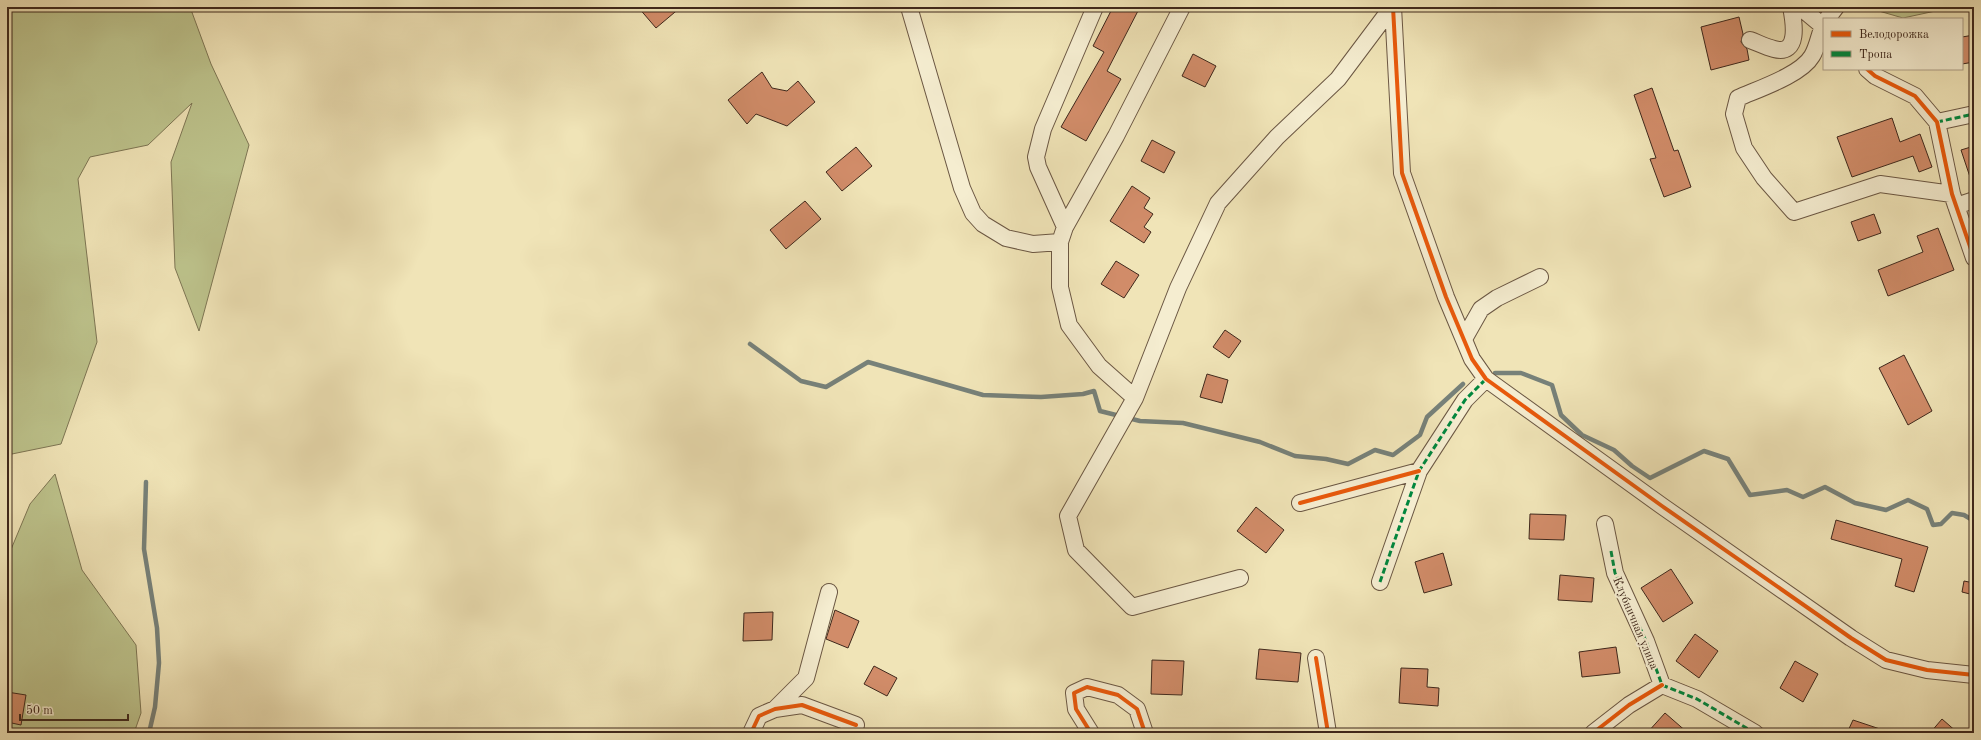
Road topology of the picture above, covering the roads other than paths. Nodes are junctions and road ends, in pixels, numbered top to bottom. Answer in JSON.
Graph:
{"nodes":[{"id":1,"x":908,"y":7,"type":"edge"},
{"id":2,"x":1095,"y":7,"type":"edge"},
{"id":3,"x":1182,"y":7,"type":"edge"},
{"id":4,"x":1393,"y":7,"type":"edge"},
{"id":5,"x":1791,"y":7,"type":"edge"},
{"id":6,"x":1800,"y":7,"type":"edge"},
{"id":7,"x":1836,"y":7,"type":"edge"},
{"id":8,"x":1829,"y":18,"type":"edge"},
{"id":9,"x":1823,"y":23,"type":"edge"},
{"id":10,"x":1823,"y":29,"type":"edge"},
{"id":11,"x":1750,"y":40,"type":"dead end"},
{"id":12,"x":1868,"y":70,"type":"edge"},
{"id":13,"x":1974,"y":114,"type":"edge"},
{"id":14,"x":1938,"y":122,"type":"junction"},
{"id":15,"x":1954,"y":200,"type":"junction"},
{"id":16,"x":1974,"y":200,"type":"edge"},
{"id":17,"x":1062,"y":234,"type":"junction"},
{"id":18,"x":1973,"y":252,"type":"edge"},
{"id":19,"x":1540,"y":277,"type":"dead end"},
{"id":20,"x":1464,"y":339,"type":"junction"},
{"id":21,"x":1486,"y":379,"type":"junction"},
{"id":22,"x":1132,"y":403,"type":"junction"},
{"id":23,"x":1419,"y":471,"type":"junction"},
{"id":24,"x":1300,"y":503,"type":"dead end"},
{"id":25,"x":1605,"y":524,"type":"dead end"},
{"id":26,"x":1240,"y":578,"type":"dead end"},
{"id":27,"x":1380,"y":582,"type":"dead end"},
{"id":28,"x":830,"y":592,"type":"dead end"},
{"id":29,"x":1316,"y":658,"type":"dead end"},
{"id":30,"x":1974,"y":675,"type":"edge"},
{"id":31,"x":1662,"y":685,"type":"junction"},
{"id":32,"x":775,"y":709,"type":"junction"},
{"id":33,"x":856,"y":725,"type":"dead end"},
{"id":34,"x":751,"y":733,"type":"edge"},
{"id":35,"x":1091,"y":733,"type":"edge"},
{"id":36,"x":1145,"y":733,"type":"edge"},
{"id":37,"x":1328,"y":733,"type":"edge"},
{"id":38,"x":1593,"y":733,"type":"edge"},
{"id":39,"x":1755,"y":733,"type":"edge"}],
"edges":[{"from":1,"to":17,"type":"street"},
{"from":2,"to":17,"type":"street"},
{"from":3,"to":17,"type":"street"},
{"from":4,"to":20,"type":"street"},
{"from":4,"to":22,"type":"street"},
{"from":5,"to":11,"type":"street"},
{"from":6,"to":9,"type":"street"},
{"from":7,"to":8,"type":"street"},
{"from":10,"to":15,"type":"street"},
{"from":12,"to":14,"type":"street"},
{"from":13,"to":14,"type":"street"},
{"from":14,"to":15,"type":"street"},
{"from":15,"to":16,"type":"street"},
{"from":15,"to":18,"type":"street"},
{"from":17,"to":22,"type":"street"},
{"from":19,"to":20,"type":"street"},
{"from":20,"to":21,"type":"street"},
{"from":21,"to":23,"type":"street"},
{"from":21,"to":30,"type":"street"},
{"from":22,"to":26,"type":"street"},
{"from":23,"to":24,"type":"street"},
{"from":23,"to":27,"type":"street"},
{"from":25,"to":31,"type":"street","name":"Клубничная улица"},
{"from":28,"to":32,"type":"street"},
{"from":29,"to":37,"type":"street"},
{"from":31,"to":38,"type":"street"},
{"from":31,"to":39,"type":"street","name":"Клубничная улица"},
{"from":32,"to":33,"type":"street"},
{"from":32,"to":34,"type":"street"},
{"from":35,"to":36,"type":"street"}]}
